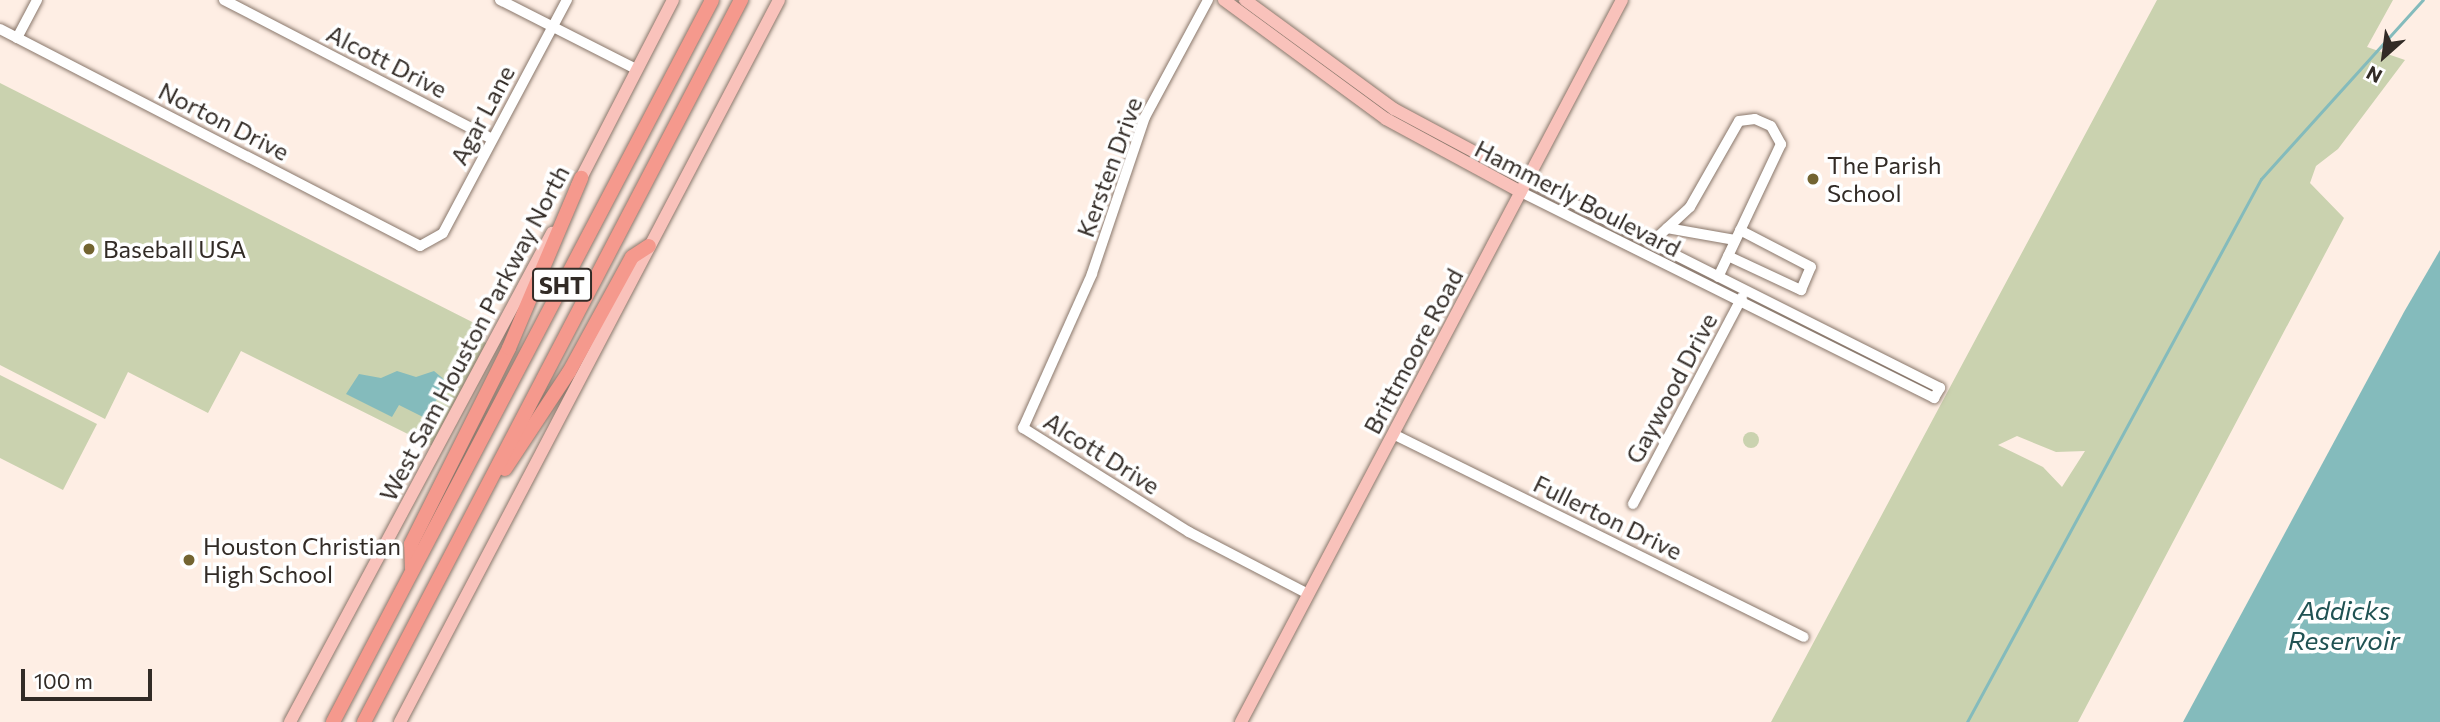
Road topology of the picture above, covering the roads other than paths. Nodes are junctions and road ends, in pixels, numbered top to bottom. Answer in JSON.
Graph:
{"nodes":[{"id":1,"x":37,"y":0,"type":"edge"},
{"id":2,"x":224,"y":0,"type":"edge"},
{"id":3,"x":500,"y":0,"type":"edge"},
{"id":4,"x":568,"y":0,"type":"edge"},
{"id":5,"x":673,"y":0,"type":"edge"},
{"id":6,"x":712,"y":0,"type":"edge"},
{"id":7,"x":741,"y":0,"type":"edge"},
{"id":8,"x":779,"y":0,"type":"edge"},
{"id":9,"x":1208,"y":0,"type":"edge"},
{"id":10,"x":1224,"y":0,"type":"edge"},
{"id":11,"x":1245,"y":0,"type":"edge"},
{"id":12,"x":1622,"y":0,"type":"edge"},
{"id":13,"x":553,"y":27,"type":"junction"},
{"id":14,"x":0,"y":29,"type":"edge"},
{"id":15,"x":17,"y":38,"type":"junction"},
{"id":16,"x":636,"y":69,"type":"junction"},
{"id":17,"x":492,"y":139,"type":"junction"},
{"id":18,"x":581,"y":178,"type":"junction"},
{"id":19,"x":1524,"y":186,"type":"junction"},
{"id":20,"x":1683,"y":214,"type":"junction"},
{"id":21,"x":1667,"y":228,"type":"junction"},
{"id":22,"x":1702,"y":231,"type":"junction"},
{"id":23,"x":1738,"y":235,"type":"junction"},
{"id":24,"x":1651,"y":243,"type":"junction"},
{"id":25,"x":429,"y":245,"type":"joint"},
{"id":26,"x":649,"y":246,"type":"junction"},
{"id":27,"x":1667,"y":251,"type":"junction"},
{"id":28,"x":1728,"y":256,"type":"junction"},
{"id":29,"x":1659,"y":262,"type":"junction"},
{"id":30,"x":1092,"y":274,"type":"joint"},
{"id":31,"x":1718,"y":277,"type":"junction"},
{"id":32,"x":1745,"y":291,"type":"junction"},
{"id":33,"x":1739,"y":303,"type":"junction"},
{"id":34,"x":1846,"y":341,"type":"junction"},
{"id":35,"x":1841,"y":352,"type":"junction"},
{"id":36,"x":1393,"y":434,"type":"junction"},
{"id":37,"x":1633,"y":504,"type":"dead end"},
{"id":38,"x":458,"y":541,"type":"junction"},
{"id":39,"x":412,"y":570,"type":"junction"},
{"id":40,"x":1308,"y":594,"type":"junction"},
{"id":41,"x":1804,"y":637,"type":"dead end"},
{"id":42,"x":290,"y":722,"type":"edge"},
{"id":43,"x":333,"y":722,"type":"edge"},
{"id":44,"x":364,"y":722,"type":"edge"},
{"id":45,"x":400,"y":722,"type":"edge"},
{"id":46,"x":1241,"y":722,"type":"edge"}],
"edges":[{"from":1,"to":15,"type":"street"},
{"from":2,"to":17,"type":"street","name":"Alcott Drive"},
{"from":3,"to":13,"type":"street"},
{"from":4,"to":13,"type":"street","name":"Agar Lane"},
{"from":5,"to":16,"type":"main road","name":"West Sam Houston Parkway North"},
{"from":6,"to":39,"type":"highway","number":"SHT"},
{"from":7,"to":38,"type":"highway","number":"SHT"},
{"from":8,"to":26,"type":"main road"},
{"from":9,"to":30,"type":"street","name":"Kersten Drive"},
{"from":10,"to":19,"type":"main road","name":"Hammerly Boulevard"},
{"from":11,"to":19,"type":"main road","name":"Hammerly Boulevard"},
{"from":12,"to":19,"type":"main road","name":"Brittmoore Road"},
{"from":13,"to":16,"type":"street"},
{"from":13,"to":17,"type":"street","name":"Agar Lane"},
{"from":14,"to":15,"type":"street","name":"Norton Drive"},
{"from":15,"to":25,"type":"street","name":"Norton Drive"},
{"from":16,"to":18,"type":"main road","name":"West Sam Houston Parkway North"},
{"from":17,"to":25,"type":"street","name":"Agar Lane"},
{"from":18,"to":39,"type":"highway"},
{"from":18,"to":42,"type":"main road","name":"West Sam Houston Parkway North"},
{"from":19,"to":24,"type":"street","name":"Hammerly Boulevard"},
{"from":19,"to":29,"type":"street","name":"Hammerly Boulevard"},
{"from":19,"to":36,"type":"main road","name":"Brittmoore Road"},
{"from":20,"to":21,"type":"street"},
{"from":20,"to":22,"type":"street"},
{"from":20,"to":23,"type":"street"},
{"from":21,"to":22,"type":"street"},
{"from":21,"to":24,"type":"street"},
{"from":22,"to":23,"type":"street"},
{"from":23,"to":28,"type":"street"},
{"from":23,"to":28,"type":"street"},
{"from":24,"to":27,"type":"street","name":"Hammerly Boulevard"},
{"from":26,"to":38,"type":"highway"},
{"from":26,"to":45,"type":"main road"},
{"from":27,"to":29,"type":"street"},
{"from":27,"to":31,"type":"street","name":"Hammerly Boulevard"},
{"from":28,"to":31,"type":"street"},
{"from":29,"to":33,"type":"street","name":"Hammerly Boulevard"},
{"from":30,"to":40,"type":"street","name":"Alcott Drive"},
{"from":31,"to":32,"type":"street","name":"Hammerly Boulevard"},
{"from":32,"to":33,"type":"street","name":"Gaywood Drive"},
{"from":32,"to":34,"type":"street","name":"Hammerly Boulevard"},
{"from":33,"to":35,"type":"street","name":"Hammerly Boulevard"},
{"from":33,"to":37,"type":"street","name":"Gaywood Drive"},
{"from":34,"to":35,"type":"street"},
{"from":34,"to":35,"type":"street","name":"Hammerly Boulevard"},
{"from":36,"to":40,"type":"main road","name":"Brittmoore Road"},
{"from":36,"to":41,"type":"street","name":"Fullerton Drive"},
{"from":38,"to":44,"type":"highway","number":"SHT"},
{"from":39,"to":43,"type":"highway","number":"SHT"},
{"from":40,"to":46,"type":"main road","name":"Brittmoore Road"}]}
